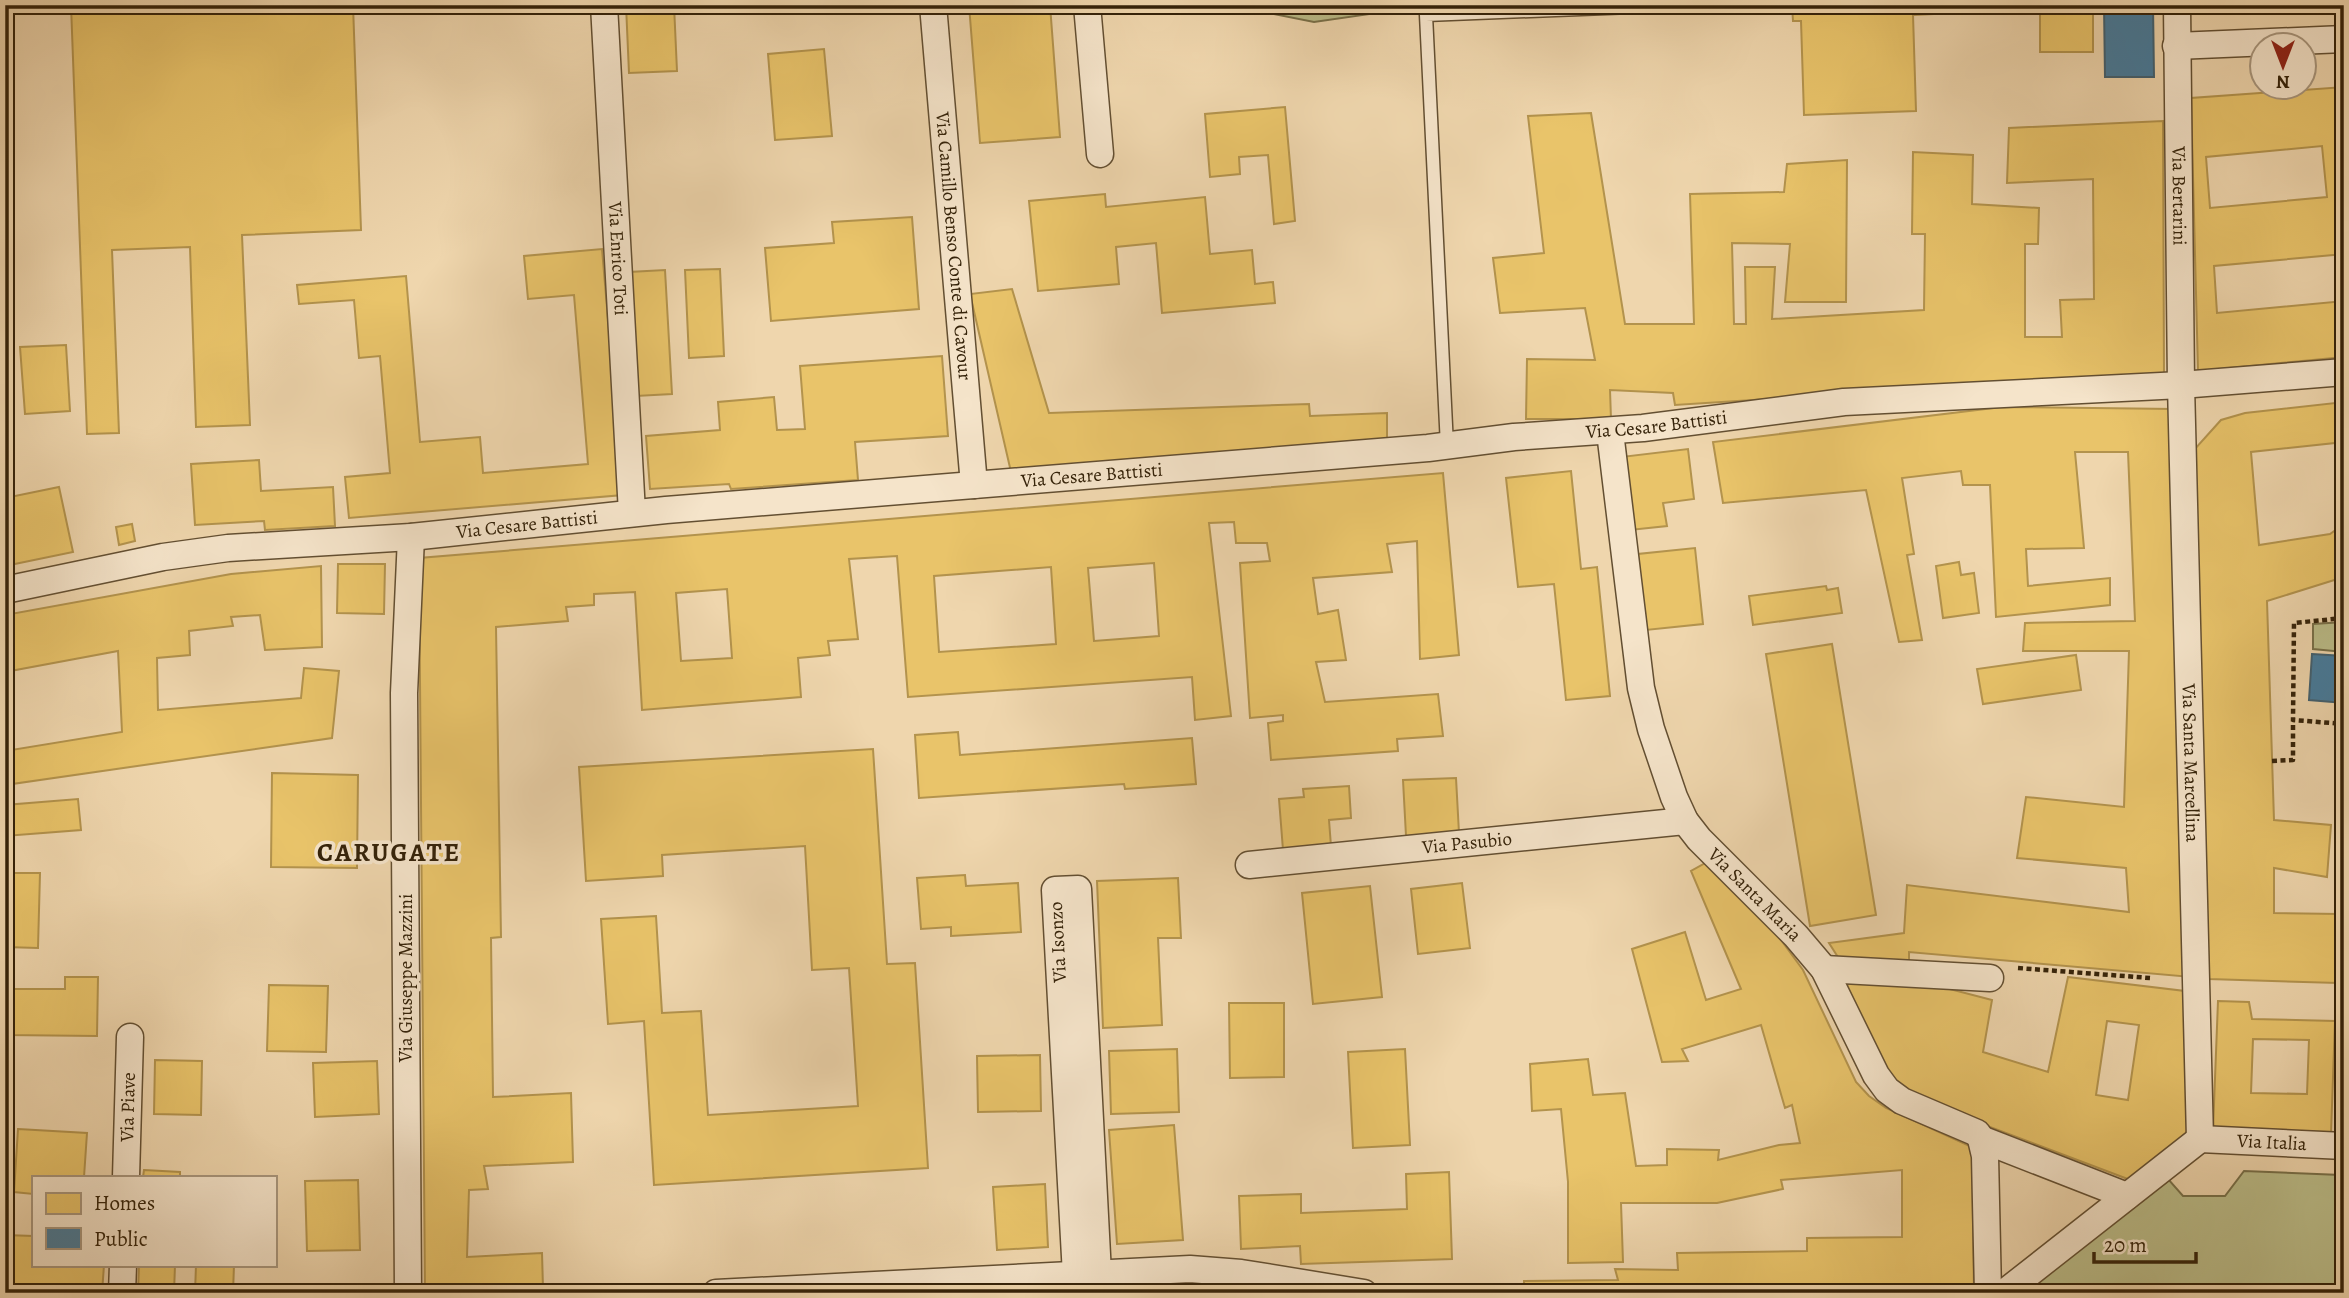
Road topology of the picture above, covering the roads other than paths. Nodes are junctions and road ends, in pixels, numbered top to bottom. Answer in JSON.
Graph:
{"nodes":[{"id":1,"x":604,"y":5,"type":"edge"},
{"id":2,"x":933,"y":5,"type":"edge"},
{"id":3,"x":1087,"y":5,"type":"edge"},
{"id":4,"x":1683,"y":5,"type":"edge"},
{"id":5,"x":2177,"y":5,"type":"edge"},
{"id":6,"x":2344,"y":39,"type":"edge"},
{"id":7,"x":2176,"y":46,"type":"junction"},
{"id":8,"x":1100,"y":154,"type":"dead end"},
{"id":9,"x":2344,"y":372,"type":"edge"},
{"id":10,"x":2181,"y":385,"type":"junction"},
{"id":11,"x":1609,"y":432,"type":"junction"},
{"id":12,"x":1447,"y":446,"type":"junction"},
{"id":13,"x":974,"y":485,"type":"junction"},
{"id":14,"x":632,"y":513,"type":"junction"},
{"id":15,"x":411,"y":537,"type":"junction"},
{"id":16,"x":5,"y":590,"type":"edge"},
{"id":17,"x":1685,"y":821,"type":"junction"},
{"id":18,"x":1250,"y":865,"type":"dead end"},
{"id":19,"x":1824,"y":969,"type":"junction"},
{"id":20,"x":1990,"y":978,"type":"road end"},
{"id":21,"x":130,"y":1037,"type":"dead end"},
{"id":22,"x":1981,"y":1139,"type":"junction"},
{"id":23,"x":2200,"y":1139,"type":"junction"},
{"id":24,"x":2342,"y":1146,"type":"edge"},
{"id":25,"x":126,"y":1176,"type":"edge"},
{"id":26,"x":2127,"y":1196,"type":"junction"},
{"id":27,"x":123,"y":1266,"type":"edge"},
{"id":28,"x":1087,"y":1274,"type":"junction"},
{"id":29,"x":1179,"y":1281,"type":"edge"},
{"id":30,"x":122,"y":1293,"type":"edge"},
{"id":31,"x":408,"y":1293,"type":"edge"},
{"id":32,"x":716,"y":1293,"type":"edge"},
{"id":33,"x":1364,"y":1293,"type":"edge"},
{"id":34,"x":1988,"y":1293,"type":"edge"},
{"id":35,"x":2004,"y":1293,"type":"edge"}],
"edges":[{"from":1,"to":14,"type":"street","name":"Via Enrico Toti"},
{"from":2,"to":13,"type":"street","name":"Via Camillo Benso Conte di Cavour"},
{"from":3,"to":8,"type":"street"},
{"from":4,"to":12,"type":"lane"},
{"from":5,"to":7,"type":"street","name":"Via Bertarini"},
{"from":6,"to":7,"type":"street"},
{"from":7,"to":10,"type":"street","name":"Via Bertarini"},
{"from":9,"to":10,"type":"street","name":"Via Cesare Battisti"},
{"from":10,"to":11,"type":"street","name":"Via Cesare Battisti"},
{"from":10,"to":23,"type":"street","name":"Via Santa Marcellina"},
{"from":11,"to":12,"type":"street","name":"Via Cesare Battisti"},
{"from":11,"to":17,"type":"street","name":"Via Santa Maria"},
{"from":12,"to":13,"type":"street","name":"Via Cesare Battisti"},
{"from":13,"to":14,"type":"street","name":"Via Cesare Battisti"},
{"from":14,"to":15,"type":"street","name":"Via Cesare Battisti"},
{"from":15,"to":16,"type":"street","name":"Via Cesare Battisti"},
{"from":15,"to":31,"type":"street","name":"Via Giuseppe Mazzini"},
{"from":17,"to":18,"type":"street","name":"Via Pasubio"},
{"from":17,"to":19,"type":"street","name":"Via Santa Maria"},
{"from":19,"to":20,"type":"street"},
{"from":19,"to":22,"type":"street","name":"Via Santa Maria"},
{"from":21,"to":25,"type":"street","name":"Via Piave"},
{"from":22,"to":26,"type":"street","name":"Via Santa Maria"},
{"from":22,"to":34,"type":"street"},
{"from":23,"to":24,"type":"street","name":"Via Italia"},
{"from":23,"to":26,"type":"street"},
{"from":26,"to":35,"type":"street"},
{"from":27,"to":30,"type":"street"},
{"from":28,"to":28,"type":"street","name":"Via Isonzo"},
{"from":28,"to":29,"type":"street"},
{"from":28,"to":32,"type":"street"},
{"from":29,"to":33,"type":"street"}]}
